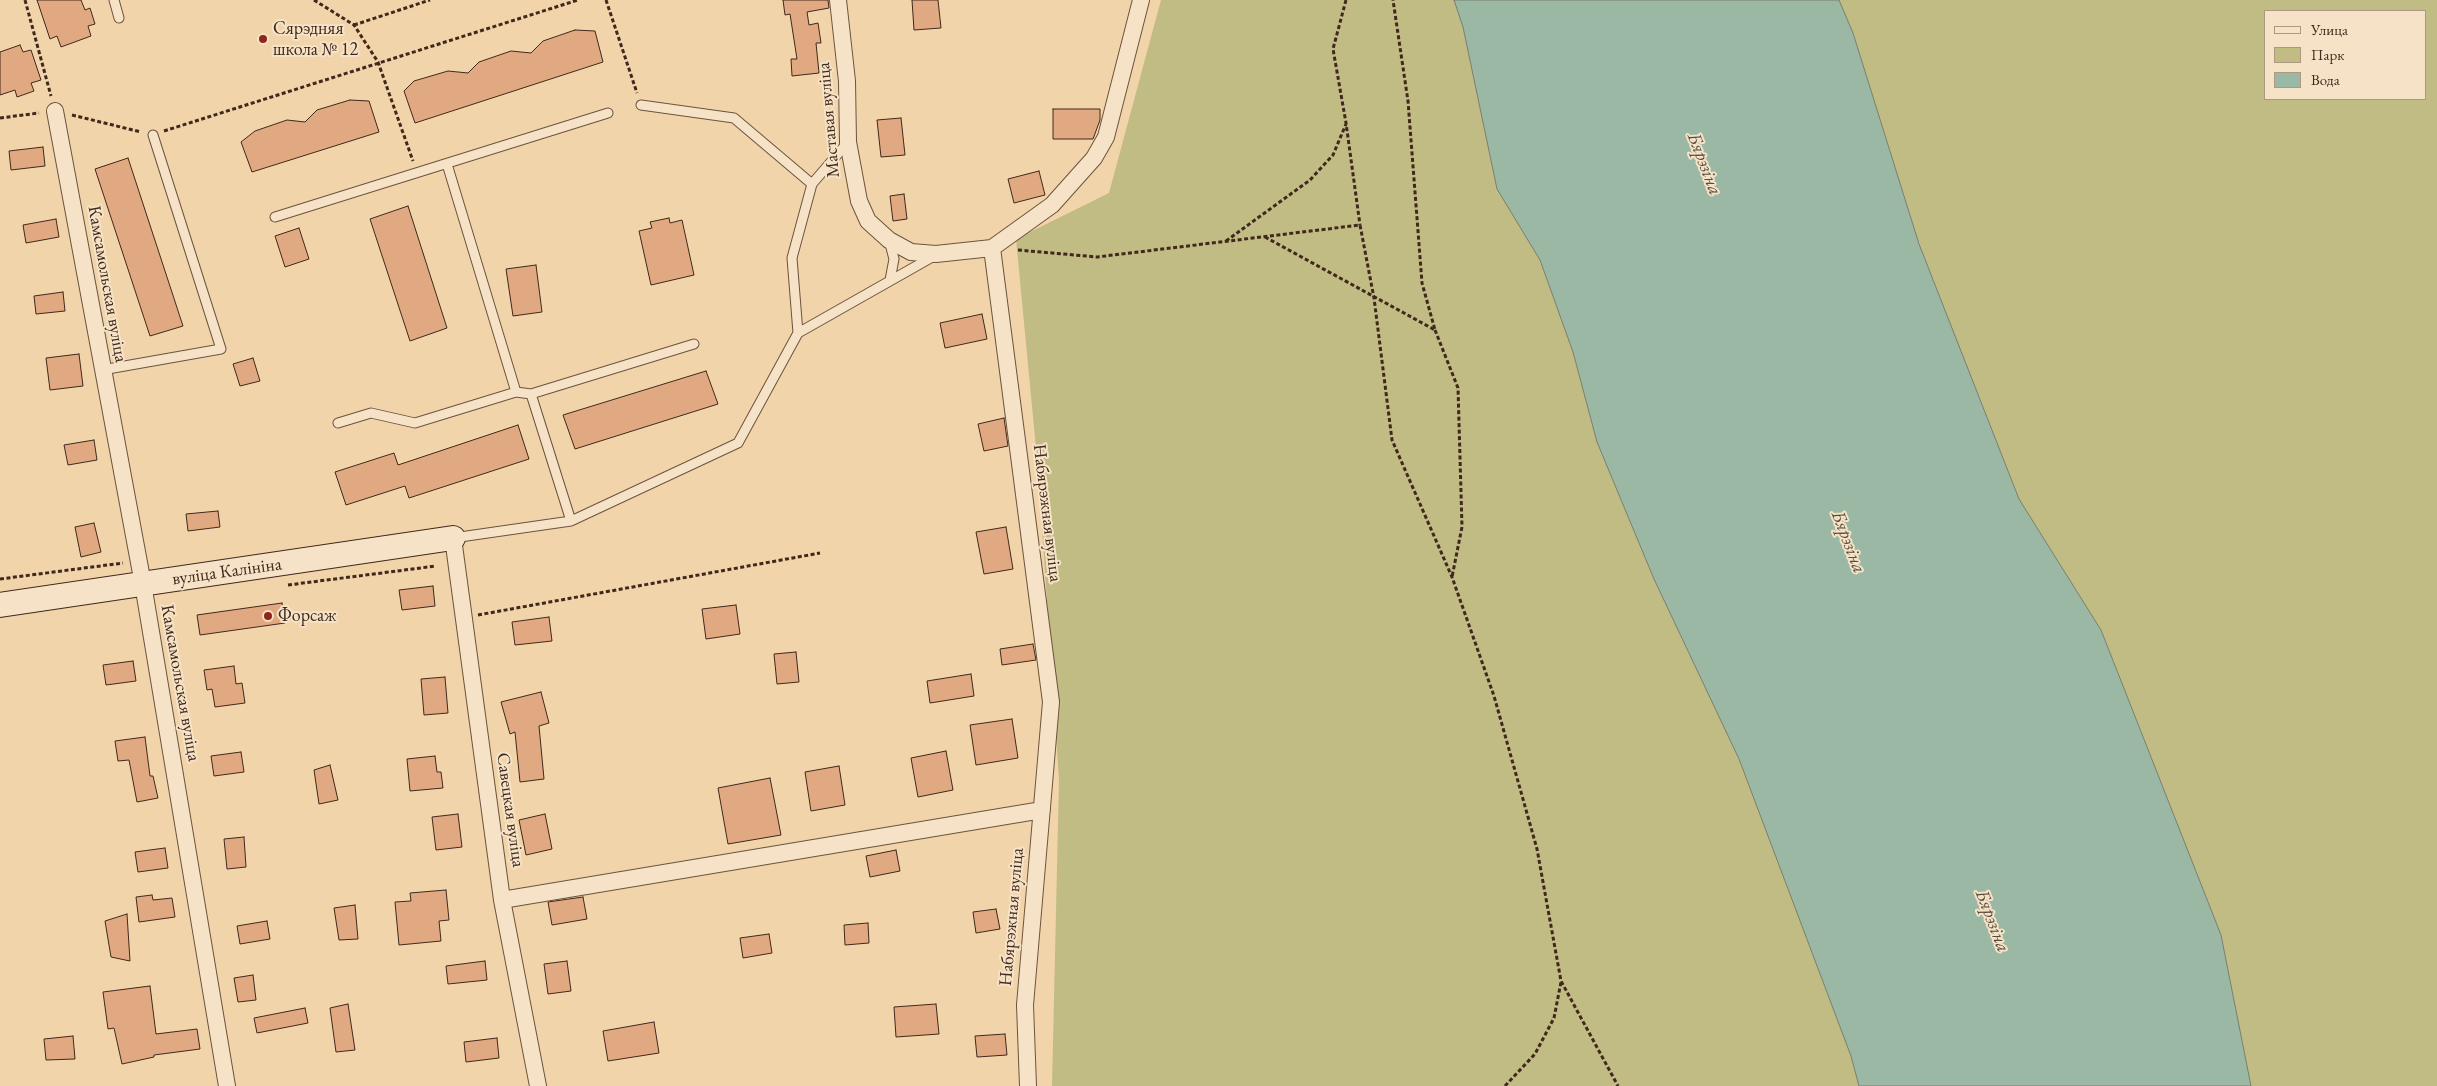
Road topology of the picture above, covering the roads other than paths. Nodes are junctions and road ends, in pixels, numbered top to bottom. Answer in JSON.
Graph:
{"nodes":[{"id":1,"x":114,"y":0,"type":"edge"},
{"id":2,"x":838,"y":0,"type":"edge"},
{"id":3,"x":1141,"y":0,"type":"edge"},
{"id":4,"x":119,"y":18,"type":"dead end"},
{"id":5,"x":641,"y":105,"type":"road end"},
{"id":6,"x":55,"y":111,"type":"road end"},
{"id":7,"x":608,"y":113,"type":"dead end"},
{"id":8,"x":152,"y":135,"type":"road end"},
{"id":9,"x":848,"y":142,"type":"junction"},
{"id":10,"x":447,"y":164,"type":"junction"},
{"id":11,"x":812,"y":184,"type":"junction"},
{"id":12,"x":275,"y":217,"type":"dead end"},
{"id":13,"x":889,"y":240,"type":"junction"},
{"id":14,"x":992,"y":248,"type":"junction"},
{"id":15,"x":936,"y":254,"type":"junction"},
{"id":16,"x":890,"y":280,"type":"junction"},
{"id":17,"x":798,"y":333,"type":"junction"},
{"id":18,"x":694,"y":344,"type":"dead end"},
{"id":19,"x":102,"y":370,"type":"junction"},
{"id":20,"x":516,"y":392,"type":"junction"},
{"id":21,"x":531,"y":394,"type":"junction"},
{"id":22,"x":338,"y":423,"type":"dead end"},
{"id":23,"x":571,"y":521,"type":"junction"},
{"id":24,"x":453,"y":538,"type":"junction"},
{"id":25,"x":143,"y":584,"type":"junction"},
{"id":26,"x":0,"y":605,"type":"edge"},
{"id":27,"x":1042,"y":810,"type":"junction"},
{"id":28,"x":502,"y":900,"type":"junction"},
{"id":29,"x":228,"y":1086,"type":"edge"},
{"id":30,"x":538,"y":1086,"type":"edge"},
{"id":31,"x":1028,"y":1086,"type":"edge"}],
"edges":[{"from":1,"to":4,"type":"lane"},
{"from":2,"to":9,"type":"street","name":"Маставая вуліца"},
{"from":3,"to":14,"type":"street"},
{"from":5,"to":11,"type":"lane"},
{"from":6,"to":19,"type":"street","name":"Камсамольская вуліца"},
{"from":7,"to":10,"type":"lane"},
{"from":8,"to":19,"type":"lane"},
{"from":9,"to":11,"type":"lane"},
{"from":9,"to":13,"type":"street","name":"Маставая вуліца"},
{"from":10,"to":12,"type":"lane"},
{"from":10,"to":20,"type":"lane"},
{"from":11,"to":17,"type":"lane"},
{"from":13,"to":15,"type":"street","name":"Маставая вуліца"},
{"from":13,"to":16,"type":"lane"},
{"from":14,"to":15,"type":"street","name":"Маставая вуліца"},
{"from":14,"to":27,"type":"street","name":"Набярэжная вуліца"},
{"from":15,"to":16,"type":"lane"},
{"from":16,"to":17,"type":"lane"},
{"from":17,"to":23,"type":"lane"},
{"from":18,"to":21,"type":"lane"},
{"from":19,"to":25,"type":"street","name":"Камсамольская вуліца"},
{"from":20,"to":21,"type":"lane"},
{"from":20,"to":22,"type":"lane"},
{"from":21,"to":23,"type":"lane"},
{"from":23,"to":24,"type":"lane"},
{"from":24,"to":25,"type":"street","name":"вуліца Калініна"},
{"from":24,"to":28,"type":"street","name":"Савецкая вуліца"},
{"from":25,"to":26,"type":"street","name":"вуліца Калініна"},
{"from":25,"to":29,"type":"street","name":"Камсамольская вуліца"},
{"from":27,"to":28,"type":"street"},
{"from":27,"to":31,"type":"street","name":"Набярэжная вуліца"},
{"from":28,"to":30,"type":"street","name":"Савецкая вуліца"}]}
